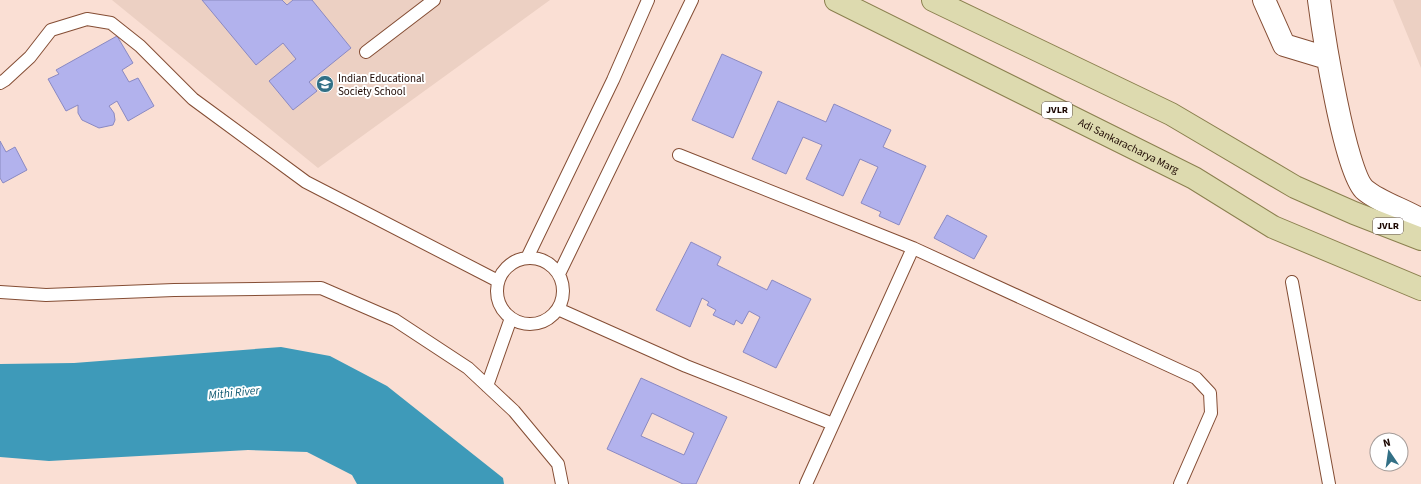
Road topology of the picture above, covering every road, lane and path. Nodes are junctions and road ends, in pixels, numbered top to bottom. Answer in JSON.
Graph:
{"nodes":[{"id":1,"x":434,"y":0,"type":"edge"},
{"id":2,"x":648,"y":0,"type":"edge"},
{"id":3,"x":692,"y":0,"type":"edge"},
{"id":4,"x":836,"y":0,"type":"edge"},
{"id":5,"x":933,"y":0,"type":"edge"},
{"id":6,"x":1264,"y":0,"type":"edge"},
{"id":7,"x":1319,"y":0,"type":"edge"},
{"id":8,"x":366,"y":52,"type":"dead end"},
{"id":9,"x":1327,"y":58,"type":"junction"},
{"id":10,"x":0,"y":83,"type":"edge"},
{"id":11,"x":679,"y":155,"type":"dead end"},
{"id":12,"x":1421,"y":220,"type":"edge"},
{"id":13,"x":1421,"y":239,"type":"edge"},
{"id":14,"x":913,"y":248,"type":"junction"},
{"id":15,"x":527,"y":258,"type":"junction"},
{"id":16,"x":559,"y":274,"type":"junction"},
{"id":17,"x":498,"y":281,"type":"junction"},
{"id":18,"x":1292,"y":282,"type":"dead end"},
{"id":19,"x":1421,"y":289,"type":"edge"},
{"id":20,"x":0,"y":292,"type":"edge"},
{"id":21,"x":558,"y":309,"type":"junction"},
{"id":22,"x":511,"y":318,"type":"junction"},
{"id":23,"x":487,"y":386,"type":"junction"},
{"id":24,"x":833,"y":424,"type":"junction"},
{"id":25,"x":562,"y":484,"type":"edge"},
{"id":26,"x":806,"y":484,"type":"edge"},
{"id":27,"x":1180,"y":484,"type":"edge"},
{"id":28,"x":1329,"y":484,"type":"edge"}],
"edges":[{"from":1,"to":8,"type":"lane"},
{"from":2,"to":15,"type":"lane"},
{"from":3,"to":16,"type":"lane"},
{"from":4,"to":19,"type":"main road","name":"Adi Sankaracharya Marg","number":"JVLR"},
{"from":5,"to":13,"type":"main road","number":"JVLR"},
{"from":6,"to":9,"type":"street"},
{"from":7,"to":9,"type":"street"},
{"from":9,"to":12,"type":"street"},
{"from":10,"to":17,"type":"lane"},
{"from":11,"to":14,"type":"lane"},
{"from":14,"to":24,"type":"lane"},
{"from":14,"to":27,"type":"lane"},
{"from":15,"to":16,"type":"lane"},
{"from":15,"to":17,"type":"lane"},
{"from":16,"to":21,"type":"lane"},
{"from":17,"to":22,"type":"lane"},
{"from":18,"to":28,"type":"lane"},
{"from":20,"to":23,"type":"lane"},
{"from":21,"to":22,"type":"lane"},
{"from":21,"to":24,"type":"lane"},
{"from":22,"to":23,"type":"lane"},
{"from":23,"to":25,"type":"lane"},
{"from":24,"to":26,"type":"lane"}]}
